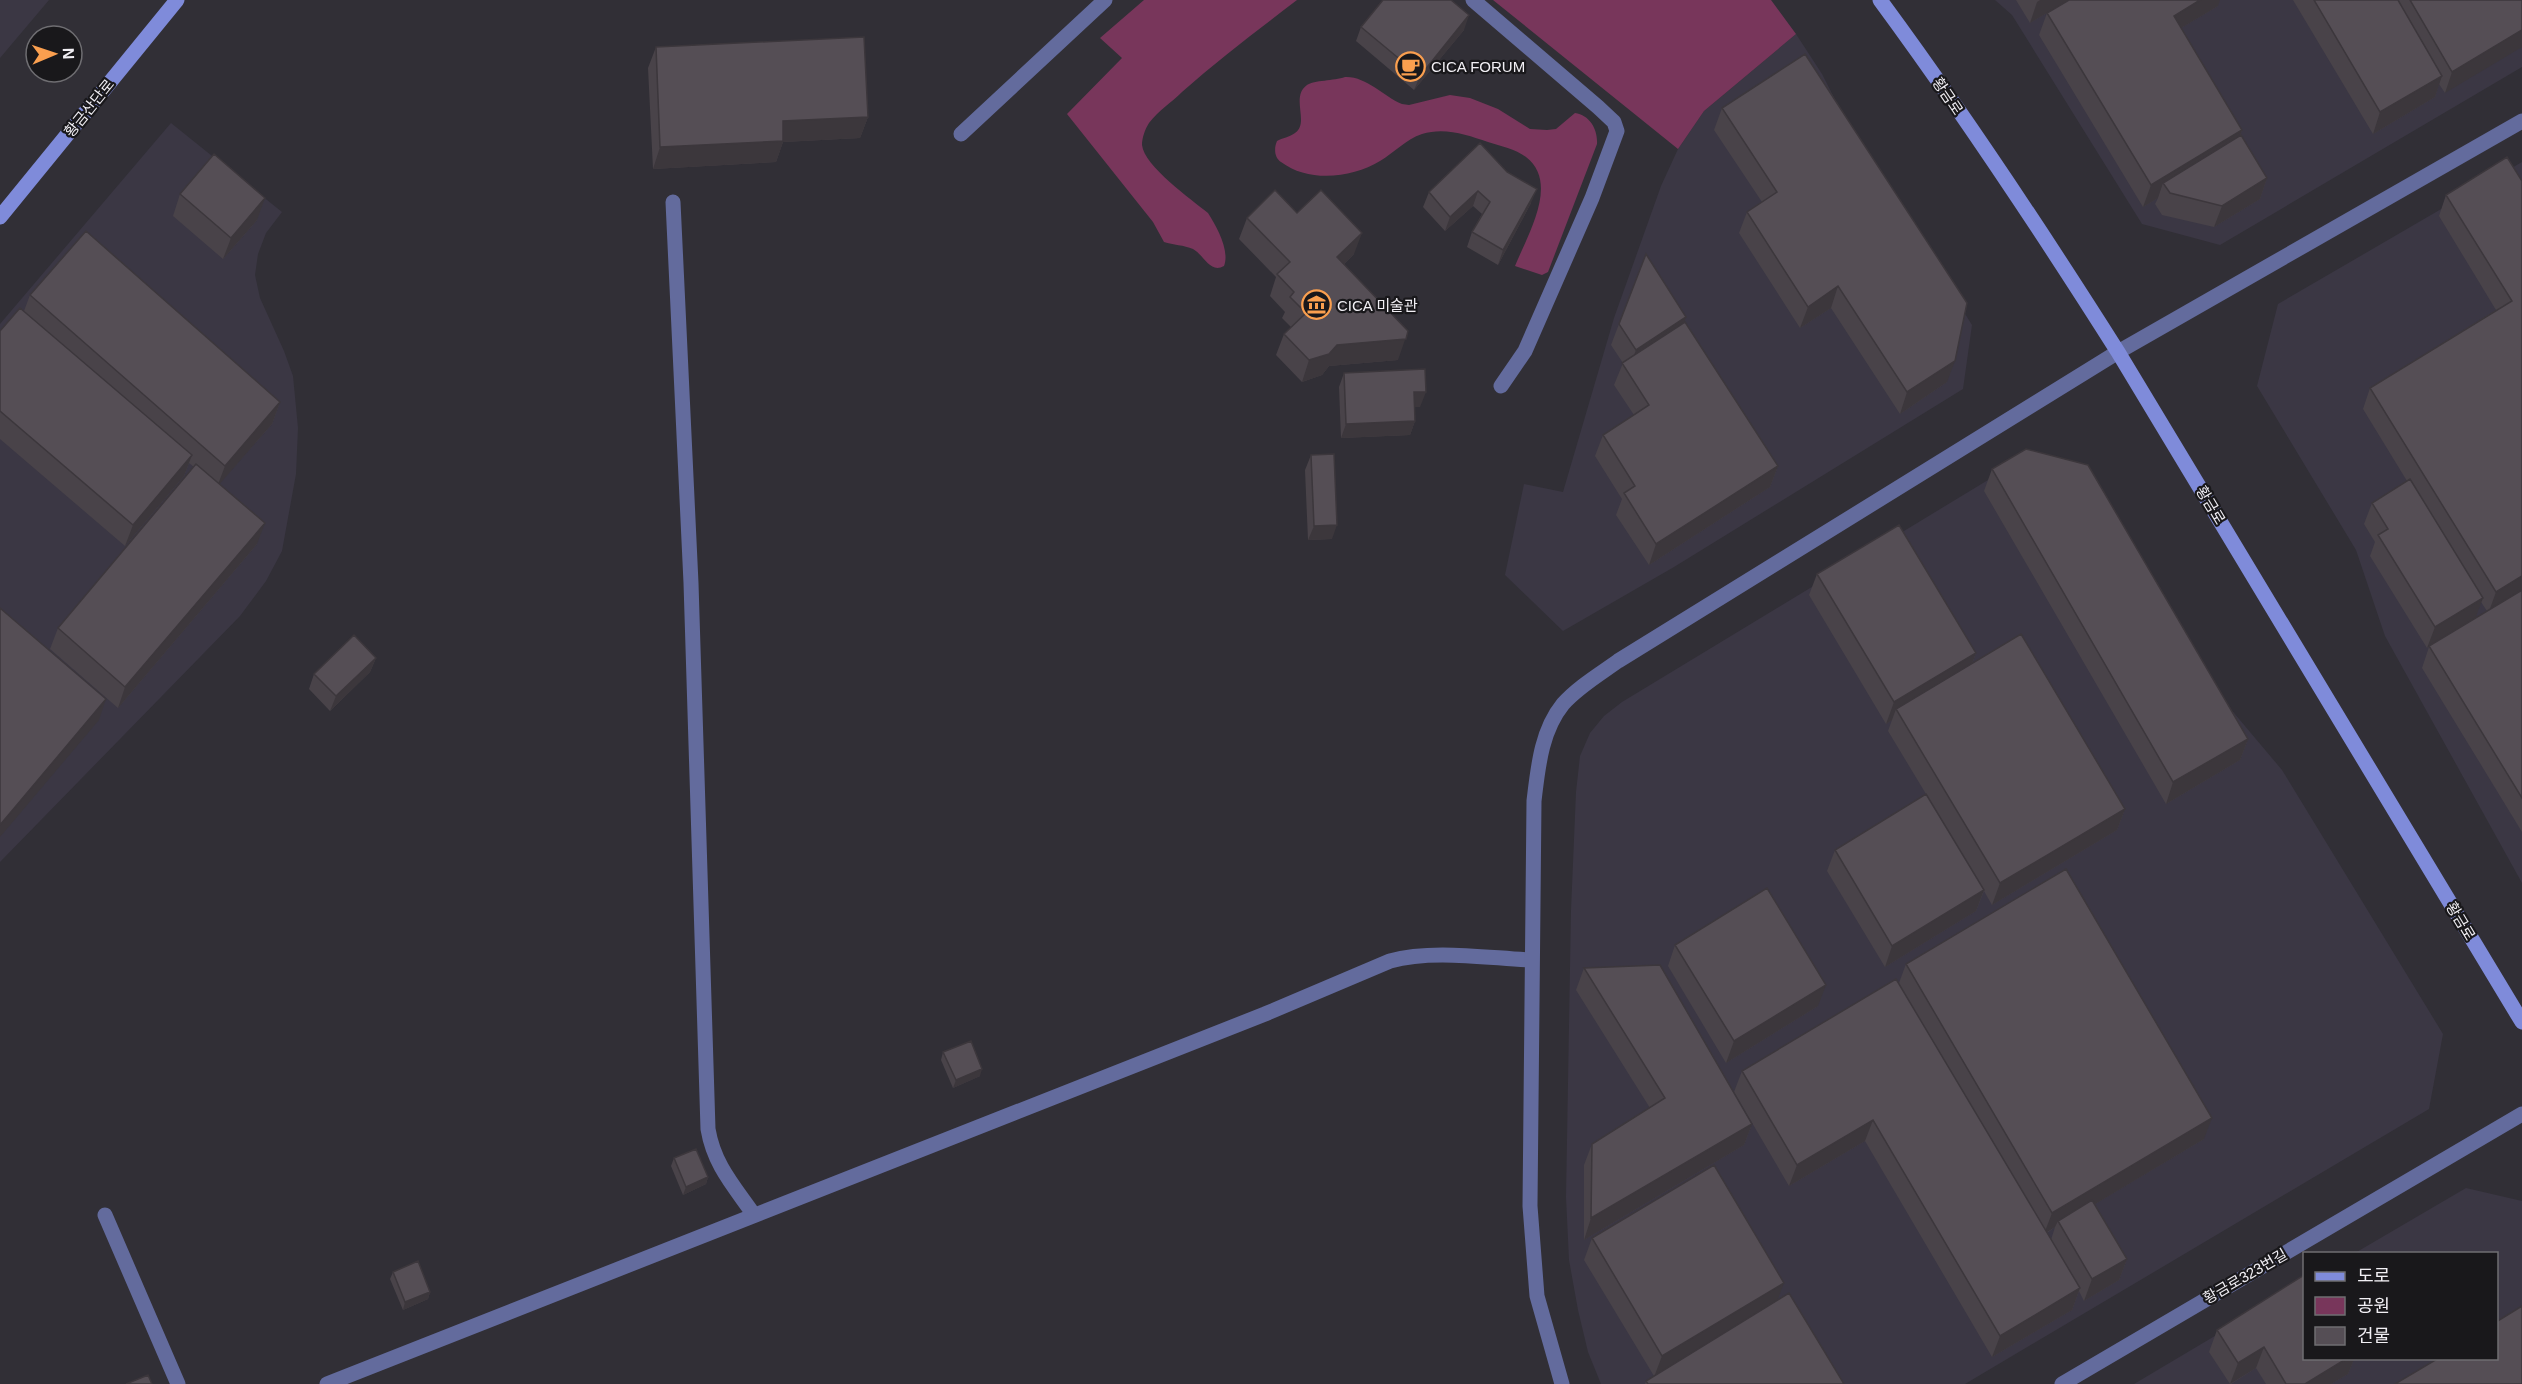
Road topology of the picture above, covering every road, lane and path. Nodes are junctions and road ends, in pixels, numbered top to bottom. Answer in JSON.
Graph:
{"nodes":[{"id":1,"x":177,"y":0,"type":"edge"},
{"id":2,"x":1105,"y":0,"type":"edge"},
{"id":3,"x":1473,"y":0,"type":"edge"},
{"id":4,"x":1880,"y":0,"type":"edge"},
{"id":5,"x":2522,"y":122,"type":"edge"},
{"id":6,"x":961,"y":134,"type":"dead end"},
{"id":7,"x":673,"y":202,"type":"dead end"},
{"id":8,"x":0,"y":217,"type":"edge"},
{"id":9,"x":2118,"y":352,"type":"junction"},
{"id":10,"x":1501,"y":386,"type":"dead end"},
{"id":11,"x":1531,"y":960,"type":"junction"},
{"id":12,"x":2522,"y":1022,"type":"edge"},
{"id":13,"x":2522,"y":1114,"type":"edge"},
{"id":14,"x":105,"y":1215,"type":"dead end"},
{"id":15,"x":754,"y":1215,"type":"junction"},
{"id":16,"x":178,"y":1384,"type":"edge"},
{"id":17,"x":327,"y":1384,"type":"edge"},
{"id":18,"x":1562,"y":1384,"type":"edge"},
{"id":19,"x":2062,"y":1384,"type":"edge"}],
"edges":[{"from":1,"to":8,"type":"street","name":"황금산단로"},
{"from":2,"to":6,"type":"street"},
{"from":3,"to":10,"type":"street"},
{"from":4,"to":9,"type":"street","name":"황금로"},
{"from":5,"to":9,"type":"street"},
{"from":7,"to":15,"type":"street"},
{"from":9,"to":11,"type":"street"},
{"from":9,"to":12,"type":"street","name":"황금로"},
{"from":11,"to":15,"type":"street"},
{"from":11,"to":18,"type":"street"},
{"from":13,"to":19,"type":"street","name":"황금로323번길"},
{"from":14,"to":16,"type":"street"},
{"from":15,"to":17,"type":"street"}]}
